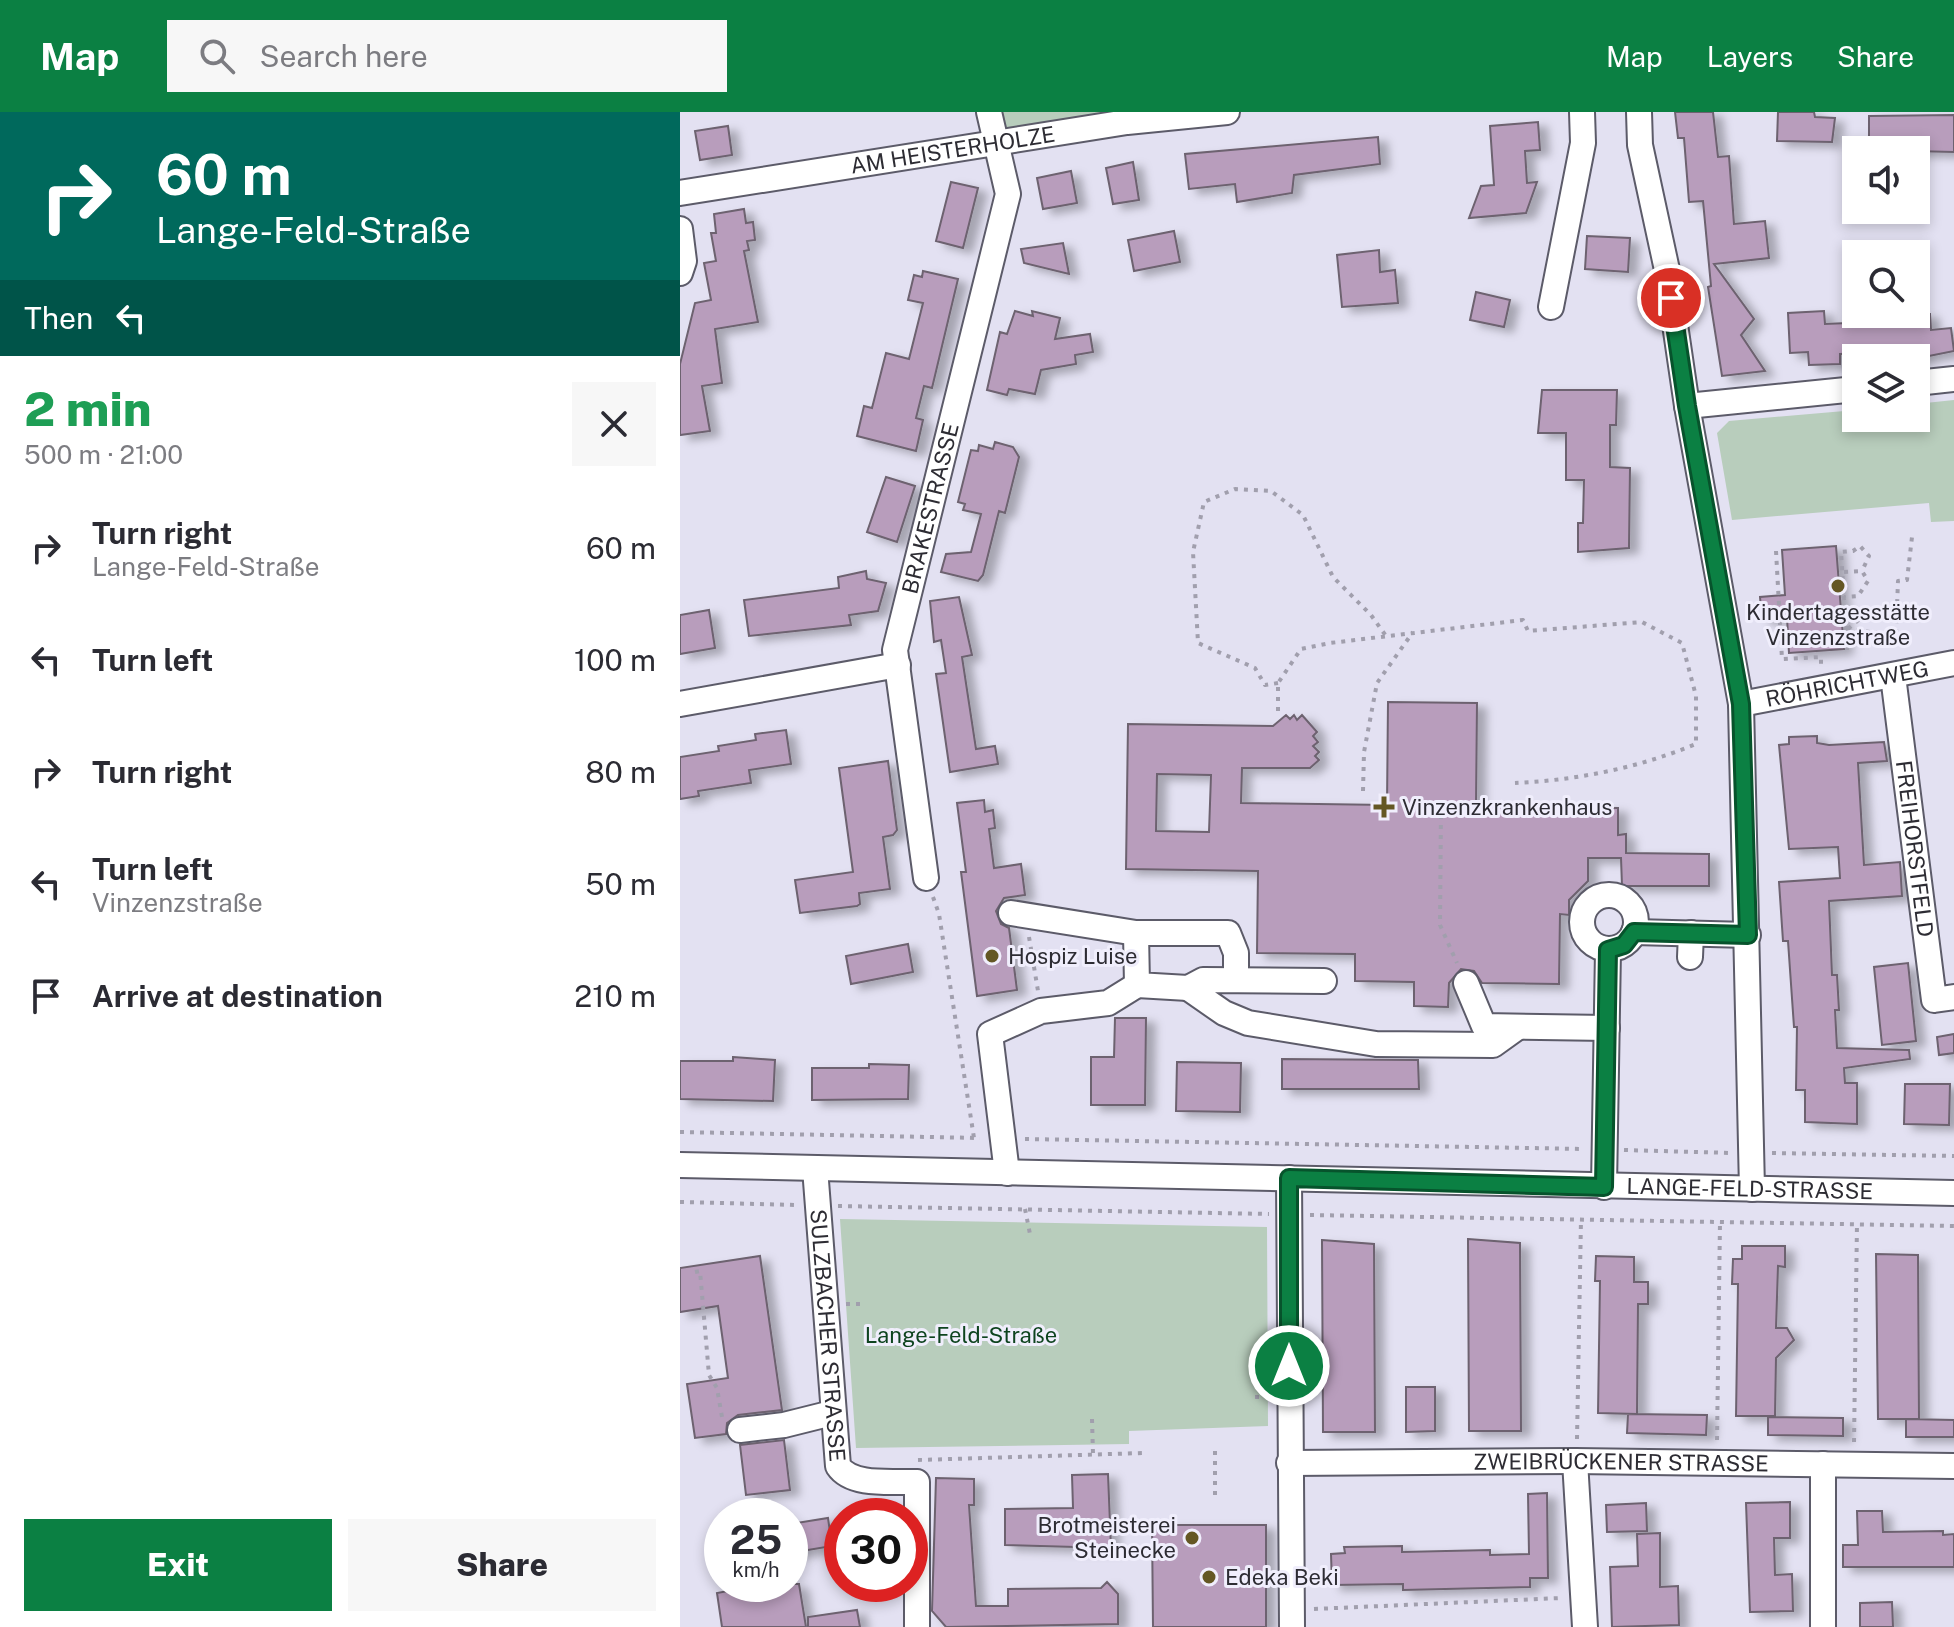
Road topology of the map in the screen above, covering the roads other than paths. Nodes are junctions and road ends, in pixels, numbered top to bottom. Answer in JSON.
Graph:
{"nodes":[{"id":1,"x":989,"y":112,"type":"edge"},
{"id":2,"x":1227,"y":112,"type":"edge"},
{"id":3,"x":1582,"y":112,"type":"edge"},
{"id":4,"x":1639,"y":112,"type":"edge"},
{"id":5,"x":1126,"y":117,"type":"edge"},
{"id":6,"x":995,"y":144,"type":"junction"},
{"id":7,"x":680,"y":193,"type":"edge"},
{"id":8,"x":680,"y":229,"type":"edge"},
{"id":9,"x":680,"y":273,"type":"edge"},
{"id":10,"x":1551,"y":307,"type":"dead end"},
{"id":11,"x":1954,"y":379,"type":"edge"},
{"id":12,"x":1930,"y":382,"type":"edge"},
{"id":13,"x":1842,"y":390,"type":"edge"},
{"id":14,"x":1687,"y":406,"type":"junction"},
{"id":15,"x":1954,"y":663,"type":"edge"},
{"id":16,"x":898,"y":665,"type":"junction"},
{"id":17,"x":1893,"y":676,"type":"junction"},
{"id":18,"x":680,"y":704,"type":"edge"},
{"id":19,"x":1741,"y":704,"type":"junction"},
{"id":20,"x":926,"y":878,"type":"road end"},
{"id":21,"x":1018,"y":914,"type":"road end"},
{"id":22,"x":1634,"y":932,"type":"junction"},
{"id":23,"x":1136,"y":933,"type":"junction"},
{"id":24,"x":1748,"y":935,"type":"junction"},
{"id":25,"x":1608,"y":950,"type":"junction"},
{"id":26,"x":1236,"y":980,"type":"junction"},
{"id":27,"x":1324,"y":981,"type":"dead end"},
{"id":28,"x":1466,"y":983,"type":"road end"},
{"id":29,"x":1137,"y":985,"type":"junction"},
{"id":30,"x":1188,"y":988,"type":"junction"},
{"id":31,"x":1954,"y":997,"type":"edge"},
{"id":32,"x":1518,"y":1027,"type":"junction"},
{"id":33,"x":1607,"y":1028,"type":"junction"},
{"id":34,"x":680,"y":1165,"type":"edge"},
{"id":35,"x":815,"y":1168,"type":"junction"},
{"id":36,"x":1007,"y":1173,"type":"junction"},
{"id":37,"x":1289,"y":1178,"type":"junction"},
{"id":38,"x":1604,"y":1187,"type":"junction"},
{"id":39,"x":1752,"y":1189,"type":"junction"},
{"id":40,"x":1954,"y":1193,"type":"edge"},
{"id":41,"x":832,"y":1413,"type":"junction"},
{"id":42,"x":740,"y":1430,"type":"road end"},
{"id":43,"x":1575,"y":1461,"type":"junction"},
{"id":44,"x":1289,"y":1463,"type":"junction"},
{"id":45,"x":1823,"y":1464,"type":"junction"},
{"id":46,"x":1954,"y":1466,"type":"edge"},
{"id":47,"x":1292,"y":1618,"type":"edge"},
{"id":48,"x":917,"y":1627,"type":"edge"},
{"id":49,"x":1585,"y":1627,"type":"edge"},
{"id":50,"x":1823,"y":1627,"type":"edge"}],
"edges":[{"from":1,"to":6,"type":"street","name":"BRAKESTRASSE"},
{"from":2,"to":5,"type":"street","name":"AM HEISTERHOLZE"},
{"from":3,"to":10,"type":"street"},
{"from":4,"to":14,"type":"street"},
{"from":5,"to":6,"type":"street","name":"AM HEISTERHOLZE"},
{"from":6,"to":7,"type":"street","name":"AM HEISTERHOLZE"},
{"from":6,"to":16,"type":"street","name":"BRAKESTRASSE"},
{"from":8,"to":9,"type":"street"},
{"from":11,"to":12,"type":"street"},
{"from":13,"to":14,"type":"street"},
{"from":14,"to":19,"type":"street"},
{"from":15,"to":17,"type":"street","name":"RÖHRICHTWEG"},
{"from":16,"to":18,"type":"street"},
{"from":16,"to":20,"type":"street","name":"BRAKESTRASSE"},
{"from":17,"to":19,"type":"street","name":"RÖHRICHTWEG"},
{"from":17,"to":31,"type":"street","name":"FREIHORSTFELD"},
{"from":19,"to":24,"type":"street"},
{"from":21,"to":23,"type":"street"},
{"from":22,"to":24,"type":"street"},
{"from":22,"to":25,"type":"street"},
{"from":22,"to":25,"type":"street"},
{"from":23,"to":26,"type":"street"},
{"from":23,"to":29,"type":"street"},
{"from":24,"to":39,"type":"street"},
{"from":25,"to":33,"type":"street"},
{"from":26,"to":27,"type":"street"},
{"from":26,"to":30,"type":"street"},
{"from":28,"to":32,"type":"street"},
{"from":29,"to":30,"type":"street"},
{"from":29,"to":36,"type":"street"},
{"from":30,"to":32,"type":"street"},
{"from":32,"to":33,"type":"street"},
{"from":33,"to":38,"type":"street"},
{"from":34,"to":35,"type":"street","name":"LANGE-FELD-STRASSE"},
{"from":35,"to":36,"type":"street","name":"LANGE-FELD-STRASSE"},
{"from":35,"to":41,"type":"street","name":"SULZBACHER STRASSE"},
{"from":36,"to":37,"type":"street","name":"LANGE-FELD-STRASSE"},
{"from":37,"to":38,"type":"street","name":"LANGE-FELD-STRASSE"},
{"from":37,"to":44,"type":"street"},
{"from":38,"to":39,"type":"street","name":"LANGE-FELD-STRASSE"},
{"from":39,"to":40,"type":"street","name":"LANGE-FELD-STRASSE"},
{"from":41,"to":42,"type":"street"},
{"from":41,"to":48,"type":"street","name":"SULZBACHER STRASSE"},
{"from":43,"to":44,"type":"street","name":"ZWEIBRÜCKENER STRASSE"},
{"from":43,"to":45,"type":"street","name":"ZWEIBRÜCKENER STRASSE"},
{"from":43,"to":49,"type":"street"},
{"from":44,"to":47,"type":"street"},
{"from":45,"to":46,"type":"street","name":"ZWEIBRÜCKENER STRASSE"},
{"from":45,"to":50,"type":"street"}]}
